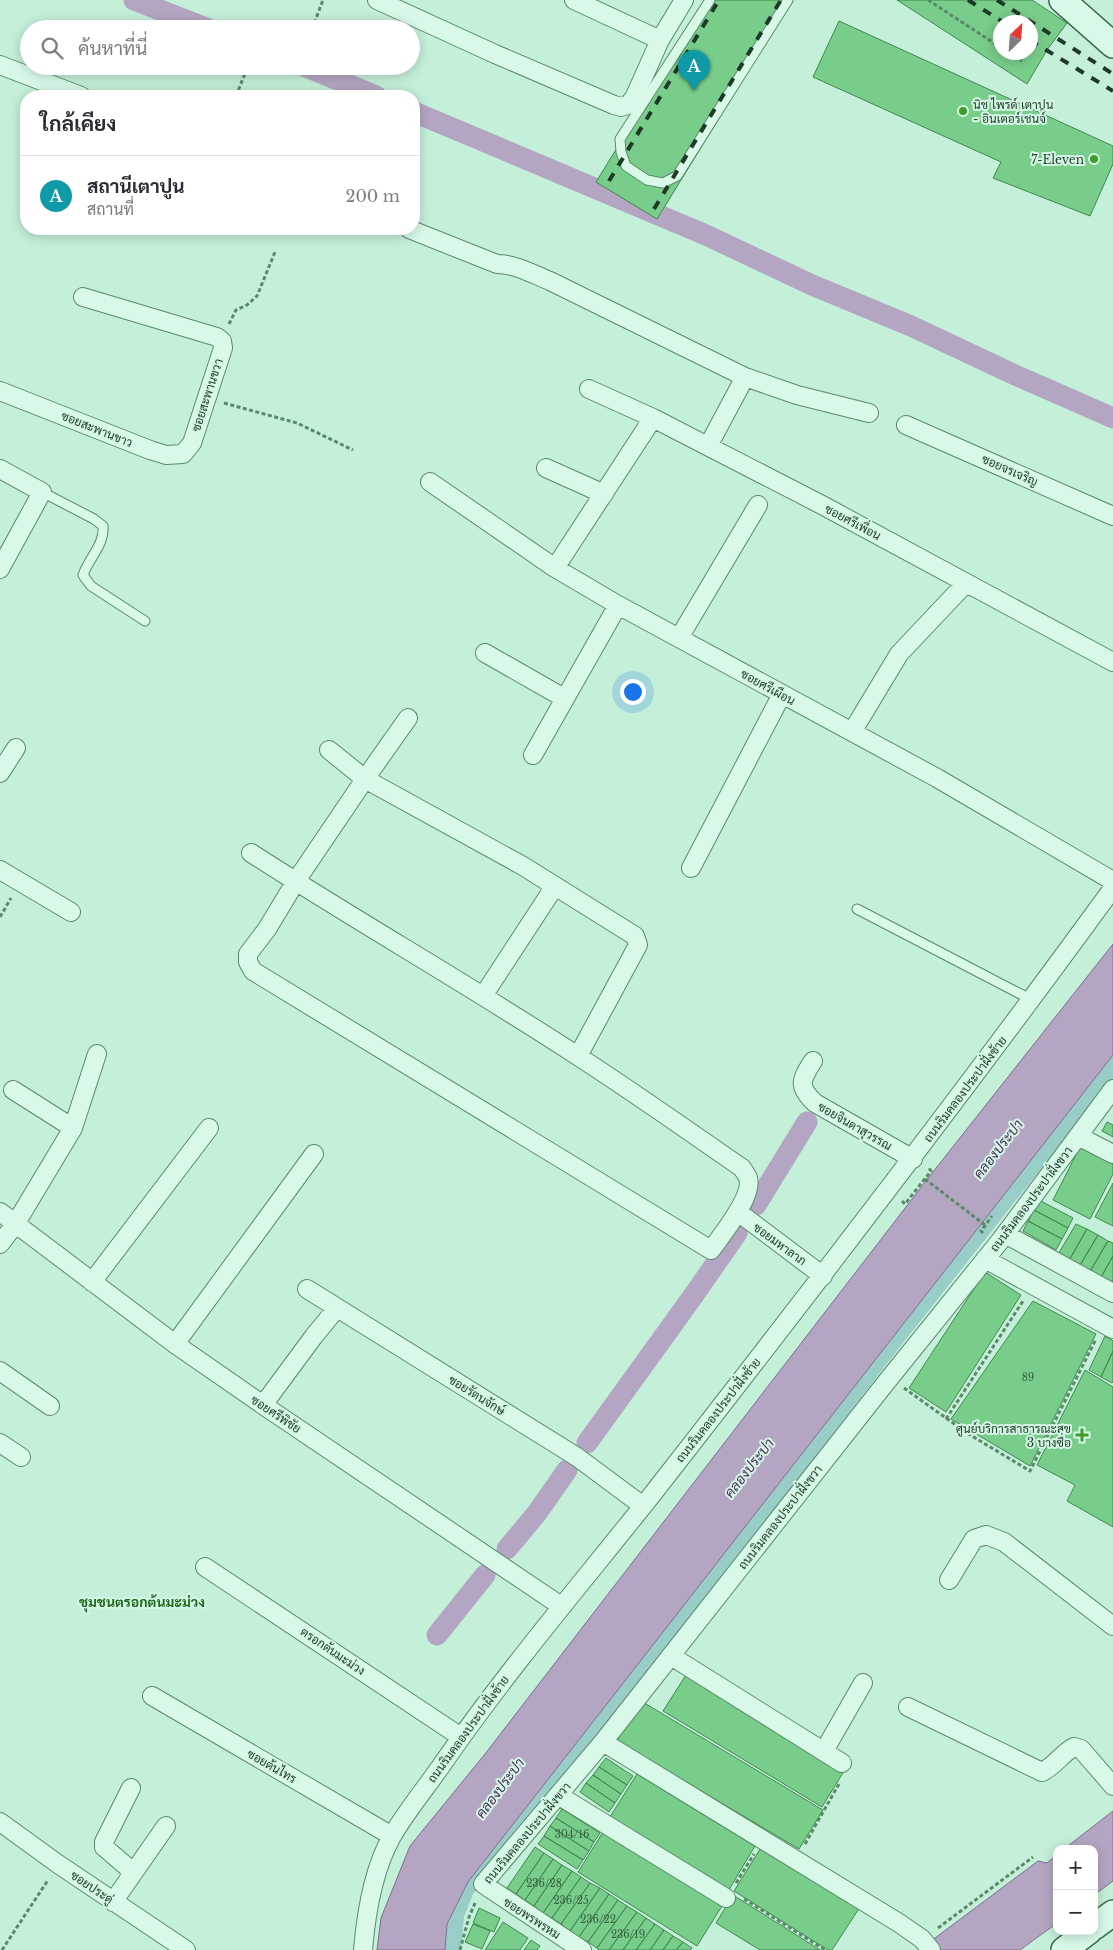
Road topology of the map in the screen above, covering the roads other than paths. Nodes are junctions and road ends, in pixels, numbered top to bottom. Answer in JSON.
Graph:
{"nodes":[{"id":1,"x":377,"y":0,"type":"edge"},
{"id":2,"x":574,"y":0,"type":"edge"},
{"id":3,"x":684,"y":0,"type":"edge"},
{"id":4,"x":710,"y":0,"type":"edge"},
{"id":5,"x":788,"y":0,"type":"edge"},
{"id":6,"x":1062,"y":0,"type":"edge"},
{"id":7,"x":660,"y":40,"type":"junction"},
{"id":8,"x":1113,"y":45,"type":"edge"},
{"id":9,"x":0,"y":65,"type":"edge"},
{"id":10,"x":20,"y":73,"type":"edge"},
{"id":11,"x":25,"y":75,"type":"edge"},
{"id":12,"x":63,"y":90,"type":"edge"},
{"id":13,"x":420,"y":233,"type":"edge"},
{"id":14,"x":83,"y":297,"type":"dead end"},
{"id":15,"x":744,"y":377,"type":"junction"},
{"id":16,"x":590,"y":389,"type":"dead end"},
{"id":17,"x":0,"y":391,"type":"edge"},
{"id":18,"x":869,"y":413,"type":"dead end"},
{"id":19,"x":653,"y":418,"type":"junction"},
{"id":20,"x":906,"y":425,"type":"dead end"},
{"id":21,"x":714,"y":437,"type":"dead end"},
{"id":22,"x":192,"y":443,"type":"joint"},
{"id":23,"x":546,"y":468,"type":"dead end"},
{"id":24,"x":0,"y":469,"type":"edge"},
{"id":25,"x":430,"y":482,"type":"dead end"},
{"id":26,"x":42,"y":492,"type":"junction"},
{"id":27,"x":604,"y":494,"type":"junction"},
{"id":28,"x":758,"y":505,"type":"dead end"},
{"id":29,"x":1113,"y":516,"type":"edge"},
{"id":30,"x":555,"y":568,"type":"junction"},
{"id":31,"x":0,"y":569,"type":"edge"},
{"id":32,"x":966,"y":583,"type":"junction"},
{"id":33,"x":618,"y":605,"type":"junction"},
{"id":34,"x":145,"y":621,"type":"dead end"},
{"id":35,"x":679,"y":638,"type":"junction"},
{"id":36,"x":484,"y":653,"type":"dead end"},
{"id":37,"x":1113,"y":662,"type":"edge"},
{"id":38,"x":782,"y":694,"type":"junction"},
{"id":39,"x":564,"y":698,"type":"junction"},
{"id":40,"x":408,"y":718,"type":"dead end"},
{"id":41,"x":852,"y":732,"type":"junction"},
{"id":42,"x":16,"y":748,"type":"dead end"},
{"id":43,"x":329,"y":750,"type":"dead end"},
{"id":44,"x":533,"y":755,"type":"dead end"},
{"id":45,"x":0,"y":772,"type":"edge"},
{"id":46,"x":365,"y":779,"type":"junction"},
{"id":47,"x":251,"y":852,"type":"dead end"},
{"id":48,"x":691,"y":868,"type":"dead end"},
{"id":49,"x":0,"y":870,"type":"edge"},
{"id":50,"x":296,"y":881,"type":"junction"},
{"id":51,"x":1113,"y":881,"type":"edge"},
{"id":52,"x":555,"y":886,"type":"junction"},
{"id":53,"x":1113,"y":888,"type":"edge"},
{"id":54,"x":857,"y":909,"type":"dead end"},
{"id":55,"x":71,"y":912,"type":"dead end"},
{"id":56,"x":483,"y":996,"type":"junction"},
{"id":57,"x":1032,"y":1000,"type":"junction"},
{"id":58,"x":97,"y":1054,"type":"dead end"},
{"id":59,"x":578,"y":1056,"type":"junction"},
{"id":60,"x":813,"y":1061,"type":"dead end"},
{"id":61,"x":1113,"y":1089,"type":"edge"},
{"id":62,"x":13,"y":1090,"type":"dead end"},
{"id":63,"x":73,"y":1128,"type":"junction"},
{"id":64,"x":209,"y":1128,"type":"dead end"},
{"id":65,"x":1078,"y":1136,"type":"junction"},
{"id":66,"x":314,"y":1154,"type":"dead end"},
{"id":67,"x":1113,"y":1154,"type":"edge"},
{"id":68,"x":912,"y":1159,"type":"junction"},
{"id":69,"x":0,"y":1212,"type":"edge"},
{"id":70,"x":738,"y":1212,"type":"junction"},
{"id":71,"x":16,"y":1223,"type":"junction"},
{"id":72,"x":1005,"y":1234,"type":"junction"},
{"id":73,"x":0,"y":1244,"type":"edge"},
{"id":74,"x":985,"y":1259,"type":"junction"},
{"id":75,"x":824,"y":1276,"type":"junction"},
{"id":76,"x":92,"y":1282,"type":"junction"},
{"id":77,"x":307,"y":1289,"type":"dead end"},
{"id":78,"x":1113,"y":1293,"type":"edge"},
{"id":79,"x":337,"y":1308,"type":"junction"},
{"id":80,"x":1108,"y":1327,"type":"edge"},
{"id":81,"x":175,"y":1344,"type":"junction"},
{"id":82,"x":0,"y":1372,"type":"edge"},
{"id":83,"x":263,"y":1405,"type":"junction"},
{"id":84,"x":50,"y":1406,"type":"dead end"},
{"id":85,"x":0,"y":1443,"type":"edge"},
{"id":86,"x":22,"y":1457,"type":"dead end"},
{"id":87,"x":643,"y":1506,"type":"junction"},
{"id":88,"x":205,"y":1567,"type":"dead end"},
{"id":89,"x":949,"y":1580,"type":"dead end"},
{"id":90,"x":561,"y":1606,"type":"junction"},
{"id":91,"x":1113,"y":1626,"type":"edge"},
{"id":92,"x":671,"y":1656,"type":"junction"},
{"id":93,"x":864,"y":1682,"type":"dead end"},
{"id":94,"x":152,"y":1696,"type":"dead end"},
{"id":95,"x":908,"y":1707,"type":"dead end"},
{"id":96,"x":461,"y":1737,"type":"junction"},
{"id":97,"x":603,"y":1742,"type":"junction"},
{"id":98,"x":824,"y":1751,"type":"junction"},
{"id":99,"x":842,"y":1763,"type":"dead end"},
{"id":100,"x":1113,"y":1786,"type":"edge"},
{"id":101,"x":131,"y":1788,"type":"dead end"},
{"id":102,"x":558,"y":1795,"type":"junction"},
{"id":103,"x":0,"y":1822,"type":"edge"},
{"id":104,"x":166,"y":1826,"type":"dead end"},
{"id":105,"x":392,"y":1836,"type":"junction"},
{"id":106,"x":133,"y":1872,"type":"junction"},
{"id":107,"x":483,"y":1884,"type":"joint"},
{"id":108,"x":728,"y":1894,"type":"road end"},
{"id":109,"x":113,"y":1902,"type":"junction"},
{"id":110,"x":1113,"y":1913,"type":"edge"},
{"id":111,"x":1098,"y":1924,"type":"edge"},
{"id":112,"x":1084,"y":1935,"type":"edge"},
{"id":113,"x":926,"y":1944,"type":"edge"},
{"id":114,"x":186,"y":1950,"type":"edge"},
{"id":115,"x":363,"y":1950,"type":"edge"},
{"id":116,"x":582,"y":1950,"type":"edge"},
{"id":117,"x":1064,"y":1950,"type":"edge"}],
"edges":[{"from":1,"to":7,"type":"street"},
{"from":2,"to":7,"type":"street"},
{"from":3,"to":7,"type":"street"},
{"from":4,"to":5,"type":"lane"},
{"from":6,"to":8,"type":"main road"},
{"from":9,"to":10,"type":"street"},
{"from":11,"to":12,"type":"street"},
{"from":13,"to":15,"type":"street"},
{"from":14,"to":22,"type":"street","name":"ซอยสะพานขวา"},
{"from":15,"to":18,"type":"street"},
{"from":15,"to":21,"type":"street"},
{"from":16,"to":19,"type":"street","name":"ซอยศรีเพื่อน"},
{"from":17,"to":22,"type":"street","name":"ซอยสะพานขาว"},
{"from":19,"to":27,"type":"street"},
{"from":19,"to":32,"type":"street","name":"ซอยศรีเพื่อน"},
{"from":20,"to":29,"type":"street","name":"ซอยจรเจริญ"},
{"from":23,"to":27,"type":"street"},
{"from":24,"to":26,"type":"street"},
{"from":25,"to":30,"type":"street","name":"ซอยศรีเผือน"},
{"from":26,"to":31,"type":"street"},
{"from":26,"to":34,"type":"lane"},
{"from":27,"to":30,"type":"street"},
{"from":28,"to":35,"type":"street"},
{"from":30,"to":33,"type":"street","name":"ซอยศรีเผือน"},
{"from":32,"to":37,"type":"street","name":"ซอยศรีเพื่อน"},
{"from":32,"to":41,"type":"street"},
{"from":33,"to":35,"type":"street","name":"ซอยศรีเผือน"},
{"from":33,"to":39,"type":"street"},
{"from":35,"to":38,"type":"street","name":"ซอยศรีเผือน"},
{"from":36,"to":39,"type":"street"},
{"from":38,"to":41,"type":"street","name":"ซอยศรีเผือน"},
{"from":38,"to":48,"type":"street"},
{"from":39,"to":44,"type":"street"},
{"from":40,"to":46,"type":"street"},
{"from":41,"to":51,"type":"street","name":"ซอยศรีเผือน"},
{"from":42,"to":45,"type":"street"},
{"from":43,"to":46,"type":"street"},
{"from":46,"to":50,"type":"street"},
{"from":46,"to":52,"type":"street"},
{"from":47,"to":50,"type":"street"},
{"from":49,"to":55,"type":"street"},
{"from":50,"to":56,"type":"street"},
{"from":50,"to":70,"type":"street"},
{"from":52,"to":56,"type":"street"},
{"from":52,"to":59,"type":"street"},
{"from":53,"to":57,"type":"street","name":"ถนนริมคลองประปาฝั่งซ้าย"},
{"from":54,"to":57,"type":"lane"},
{"from":56,"to":59,"type":"street"},
{"from":57,"to":68,"type":"street","name":"ถนนริมคลองประปาฝั่งซ้าย"},
{"from":58,"to":63,"type":"street"},
{"from":59,"to":70,"type":"street"},
{"from":60,"to":68,"type":"street","name":"ซอยจินดาสุวรรณ"},
{"from":61,"to":65,"type":"street","name":"ถนนริมคลองประปาฝั่งขวา"},
{"from":62,"to":63,"type":"street"},
{"from":63,"to":71,"type":"street"},
{"from":64,"to":76,"type":"street"},
{"from":65,"to":67,"type":"street"},
{"from":65,"to":72,"type":"street","name":"ถนนริมคลองประปาฝั่งขวา"},
{"from":66,"to":81,"type":"street"},
{"from":68,"to":75,"type":"street","name":"ถนนริมคลองประปาฝั่งซ้าย"},
{"from":69,"to":71,"type":"street","name":"ซอยศรีพิชัย"},
{"from":70,"to":75,"type":"street","name":"ซอยมหาลาภ"},
{"from":71,"to":73,"type":"street"},
{"from":71,"to":76,"type":"street","name":"ซอยศรีพิชัย"},
{"from":72,"to":74,"type":"street","name":"ถนนริมคลองประปาฝั่งขวา"},
{"from":72,"to":78,"type":"street"},
{"from":74,"to":80,"type":"street"},
{"from":74,"to":92,"type":"street","name":"ถนนริมคลองประปาฝั่งขวา"},
{"from":75,"to":87,"type":"street","name":"ถนนริมคลองประปาฝั่งซ้าย"},
{"from":76,"to":81,"type":"street","name":"ซอยศรีพิชัย"},
{"from":77,"to":79,"type":"street","name":"ซอยรัตนจักษ์"},
{"from":79,"to":83,"type":"street"},
{"from":79,"to":87,"type":"street","name":"ซอยรัตนจักษ์"},
{"from":81,"to":83,"type":"street","name":"ซอยศรีพิชัย"},
{"from":82,"to":84,"type":"street"},
{"from":83,"to":90,"type":"street","name":"ซอยศรีพิชัย"},
{"from":85,"to":86,"type":"street"},
{"from":87,"to":90,"type":"street","name":"ถนนริมคลองประปาฝั่งซ้าย"},
{"from":88,"to":96,"type":"street","name":"ตรอกต้นมะม่วง"},
{"from":89,"to":91,"type":"street"},
{"from":90,"to":96,"type":"street","name":"ถนนริมคลองประปาฝั่งซ้าย"},
{"from":92,"to":97,"type":"street","name":"ถนนริมคลองประปาฝั่งขวา"},
{"from":92,"to":98,"type":"street"},
{"from":93,"to":98,"type":"street"},
{"from":94,"to":105,"type":"street","name":"ซอยต้นไทร"},
{"from":95,"to":100,"type":"street"},
{"from":96,"to":105,"type":"street","name":"ถนนริมคลองประปาฝั่งซ้าย"},
{"from":97,"to":102,"type":"street","name":"ถนนริมคลองประปาฝั่งขวา"},
{"from":97,"to":113,"type":"street"},
{"from":98,"to":99,"type":"street"},
{"from":101,"to":106,"type":"street"},
{"from":102,"to":107,"type":"street","name":"ถนนริมคลองประปาฝั่งขวา"},
{"from":102,"to":108,"type":"street"},
{"from":103,"to":109,"type":"street","name":"ซอยประดู่"},
{"from":104,"to":106,"type":"street"},
{"from":105,"to":115,"type":"street","name":"ถนนริมคลองประปาฝั่งซ้าย"},
{"from":106,"to":109,"type":"street"},
{"from":107,"to":116,"type":"street","name":"ซอยพรพรหม"},
{"from":109,"to":114,"type":"street","name":"ซอยประดู่"},
{"from":110,"to":111,"type":"main road"},
{"from":112,"to":117,"type":"main road"}]}
